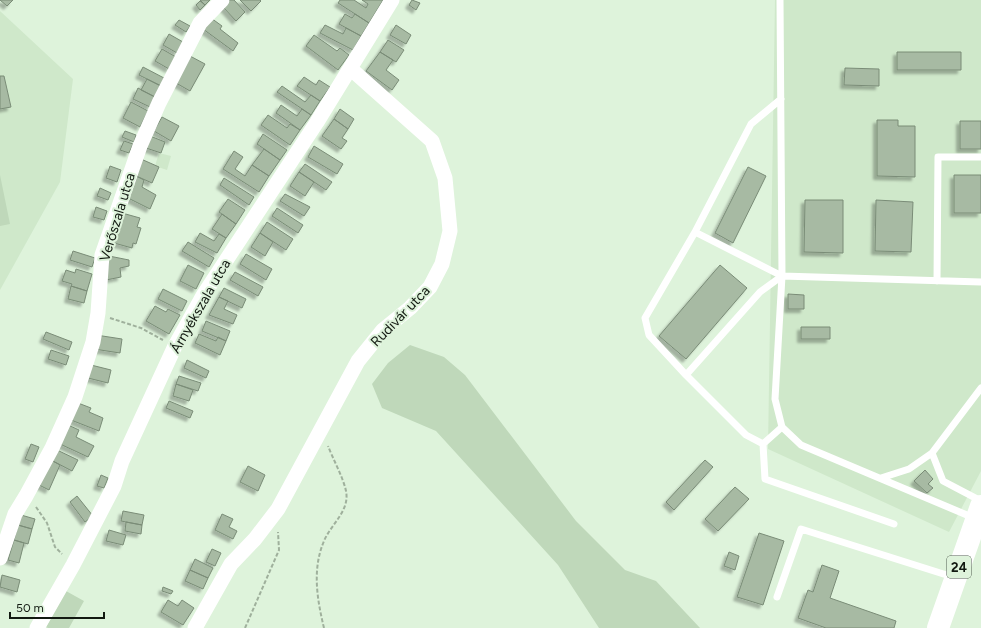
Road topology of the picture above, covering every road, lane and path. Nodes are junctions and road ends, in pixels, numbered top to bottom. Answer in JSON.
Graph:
{"nodes":[{"id":1,"x":222,"y":0,"type":"edge"},
{"id":2,"x":392,"y":0,"type":"edge"},
{"id":3,"x":780,"y":0,"type":"edge"},
{"id":4,"x":350,"y":69,"type":"junction"},
{"id":5,"x":781,"y":99,"type":"junction"},
{"id":6,"x":981,"y":157,"type":"edge"},
{"id":7,"x":695,"y":232,"type":"junction"},
{"id":8,"x":782,"y":276,"type":"junction"},
{"id":9,"x":937,"y":281,"type":"junction"},
{"id":10,"x":981,"y":282,"type":"edge"},
{"id":11,"x":98,"y":313,"type":"junction"},
{"id":12,"x":175,"y":346,"type":"junction"},
{"id":13,"x":686,"y":375,"type":"junction"},
{"id":14,"x":981,"y":388,"type":"edge"},
{"id":15,"x":782,"y":427,"type":"junction"},
{"id":16,"x":321,"y":428,"type":"junction"},
{"id":17,"x":763,"y":444,"type":"junction"},
{"id":18,"x":932,"y":453,"type":"junction"},
{"id":19,"x":881,"y":478,"type":"junction"},
{"id":20,"x":26,"y":496,"type":"junction"},
{"id":21,"x":278,"y":509,"type":"junction"},
{"id":22,"x":979,"y":509,"type":"edge"},
{"id":23,"x":894,"y":524,"type":"dead end"},
{"id":24,"x":0,"y":558,"type":"edge"},
{"id":25,"x":73,"y":565,"type":"junction"},
{"id":26,"x":955,"y":577,"type":"junction"},
{"id":27,"x":777,"y":597,"type":"dead end"},
{"id":28,"x":38,"y":628,"type":"edge"},
{"id":29,"x":195,"y":628,"type":"edge"},
{"id":30,"x":245,"y":628,"type":"edge"},
{"id":31,"x":324,"y":628,"type":"edge"},
{"id":32,"x":938,"y":628,"type":"edge"}],
"edges":[{"from":1,"to":11,"type":"street","name":"Verőszala utca"},
{"from":2,"to":4,"type":"street","name":"Árnyékszala utca"},
{"from":3,"to":5,"type":"lane"},
{"from":4,"to":12,"type":"street","name":"Árnyékszala utca"},
{"from":4,"to":16,"type":"street","name":"Rudivár utca"},
{"from":5,"to":7,"type":"lane"},
{"from":5,"to":8,"type":"lane"},
{"from":6,"to":9,"type":"lane"},
{"from":7,"to":8,"type":"lane"},
{"from":7,"to":13,"type":"lane"},
{"from":8,"to":9,"type":"lane"},
{"from":8,"to":13,"type":"lane"},
{"from":8,"to":15,"type":"lane"},
{"from":9,"to":10,"type":"lane"},
{"from":11,"to":12,"type":"path"},
{"from":11,"to":20,"type":"street","name":"Verőszala utca"},
{"from":12,"to":25,"type":"street","name":"Árnyékszala utca"},
{"from":13,"to":17,"type":"lane"},
{"from":14,"to":18,"type":"lane"},
{"from":15,"to":17,"type":"lane"},
{"from":15,"to":19,"type":"lane"},
{"from":16,"to":21,"type":"street","name":"Rudivár utca"},
{"from":16,"to":31,"type":"path"},
{"from":17,"to":23,"type":"lane"},
{"from":18,"to":19,"type":"lane"},
{"from":18,"to":22,"type":"lane"},
{"from":19,"to":22,"type":"lane"},
{"from":20,"to":24,"type":"street","name":"Verőszala utca"},
{"from":20,"to":25,"type":"path"},
{"from":21,"to":29,"type":"street","name":"Rudivár utca"},
{"from":21,"to":30,"type":"path"},
{"from":22,"to":26,"type":"main road","number":"24"},
{"from":25,"to":28,"type":"street","name":"Árnyékszala utca"},
{"from":26,"to":27,"type":"lane"},
{"from":26,"to":32,"type":"main road","number":"24"}]}
